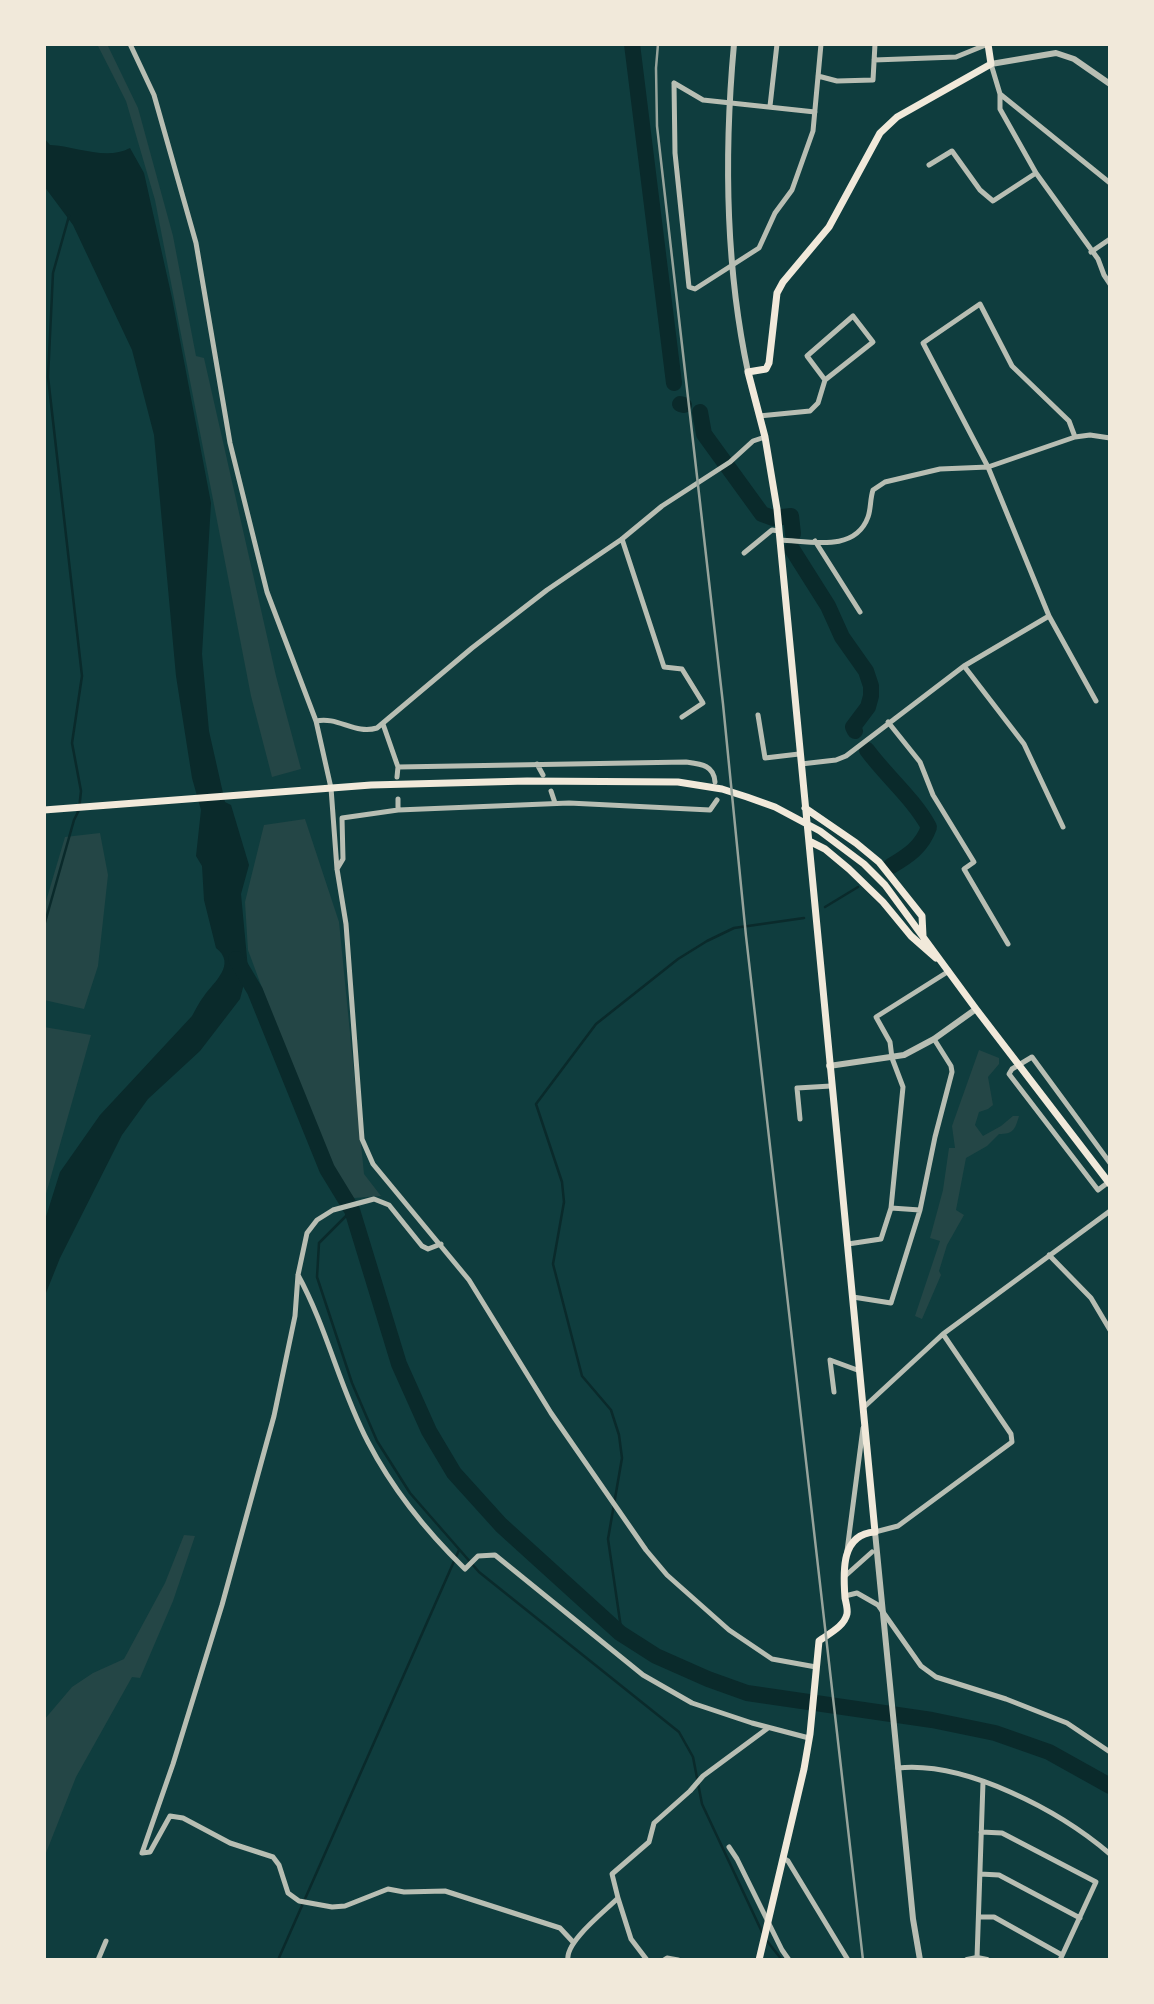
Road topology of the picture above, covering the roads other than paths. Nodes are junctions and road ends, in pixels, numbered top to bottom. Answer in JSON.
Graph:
{"nodes":[{"id":1,"x":130,"y":44,"type":"edge"},
{"id":2,"x":734,"y":44,"type":"edge"},
{"id":3,"x":777,"y":44,"type":"edge"},
{"id":4,"x":821,"y":44,"type":"edge"},
{"id":5,"x":875,"y":44,"type":"edge"},
{"id":6,"x":988,"y":44,"type":"edge"},
{"id":7,"x":1055,"y":44,"type":"edge"},
{"id":8,"x":1056,"y":53,"type":"junction"},
{"id":9,"x":874,"y":60,"type":"junction"},
{"id":10,"x":991,"y":64,"type":"junction"},
{"id":11,"x":818,"y":76,"type":"junction"},
{"id":12,"x":1110,"y":84,"type":"edge"},
{"id":13,"x":1000,"y":94,"type":"junction"},
{"id":14,"x":729,"y":104,"type":"junction"},
{"id":15,"x":770,"y":106,"type":"junction"},
{"id":16,"x":814,"y":112,"type":"junction"},
{"id":17,"x":929,"y":165,"type":"dead end"},
{"id":18,"x":1036,"y":173,"type":"junction"},
{"id":19,"x":1110,"y":183,"type":"edge"},
{"id":20,"x":1110,"y":239,"type":"edge"},
{"id":21,"x":1091,"y":252,"type":"junction"},
{"id":22,"x":731,"y":264,"type":"junction"},
{"id":23,"x":1110,"y":284,"type":"edge"},
{"id":24,"x":748,"y":372,"type":"junction"},
{"id":25,"x":825,"y":380,"type":"junction"},
{"id":26,"x":759,"y":416,"type":"junction"},
{"id":27,"x":765,"y":437,"type":"junction"},
{"id":28,"x":1075,"y":437,"type":"junction"},
{"id":29,"x":1110,"y":438,"type":"edge"},
{"id":30,"x":988,"y":467,"type":"junction"},
{"id":31,"x":779,"y":528,"type":"junction"},
{"id":32,"x":622,"y":539,"type":"junction"},
{"id":33,"x":780,"y":540,"type":"junction"},
{"id":34,"x":815,"y":541,"type":"junction"},
{"id":35,"x":744,"y":553,"type":"dead end"},
{"id":36,"x":860,"y":612,"type":"dead end"},
{"id":37,"x":1049,"y":616,"type":"junction"},
{"id":38,"x":964,"y":666,"type":"junction"},
{"id":39,"x":1096,"y":701,"type":"dead end"},
{"id":40,"x":758,"y":715,"type":"dead end"},
{"id":41,"x":682,"y":717,"type":"dead end"},
{"id":42,"x":316,"y":722,"type":"junction"},
{"id":43,"x":888,"y":722,"type":"junction"},
{"id":44,"x":383,"y":724,"type":"junction"},
{"id":45,"x":799,"y":754,"type":"junction"},
{"id":46,"x":537,"y":764,"type":"junction"},
{"id":47,"x":801,"y":764,"type":"junction"},
{"id":48,"x":397,"y":767,"type":"junction"},
{"id":49,"x":543,"y":775,"type":"dead end"},
{"id":50,"x":397,"y":777,"type":"dead end"},
{"id":51,"x":715,"y":782,"type":"dead end"},
{"id":52,"x":331,"y":788,"type":"junction"},
{"id":53,"x":551,"y":792,"type":"dead end"},
{"id":54,"x":398,"y":799,"type":"dead end"},
{"id":55,"x":717,"y":800,"type":"dead end"},
{"id":56,"x":555,"y":803,"type":"junction"},
{"id":57,"x":805,"y":808,"type":"junction"},
{"id":58,"x":44,"y":810,"type":"edge"},
{"id":59,"x":398,"y":810,"type":"junction"},
{"id":60,"x":1063,"y":827,"type":"dead end"},
{"id":61,"x":809,"y":841,"type":"junction"},
{"id":62,"x":337,"y":869,"type":"junction"},
{"id":63,"x":923,"y":936,"type":"junction"},
{"id":64,"x":1009,"y":944,"type":"dead end"},
{"id":65,"x":947,"y":968,"type":"junction"},
{"id":66,"x":976,"y":1009,"type":"junction"},
{"id":67,"x":934,"y":1039,"type":"junction"},
{"id":68,"x":892,"y":1058,"type":"junction"},
{"id":69,"x":829,"y":1066,"type":"junction"},
{"id":70,"x":831,"y":1086,"type":"junction"},
{"id":71,"x":800,"y":1119,"type":"dead end"},
{"id":72,"x":1110,"y":1163,"type":"edge"},
{"id":73,"x":1110,"y":1183,"type":"edge"},
{"id":74,"x":891,"y":1208,"type":"junction"},
{"id":75,"x":920,"y":1210,"type":"junction"},
{"id":76,"x":1110,"y":1211,"type":"edge"},
{"id":77,"x":441,"y":1244,"type":"junction"},
{"id":78,"x":848,"y":1244,"type":"junction"},
{"id":79,"x":1049,"y":1255,"type":"junction"},
{"id":80,"x":298,"y":1275,"type":"junction"},
{"id":81,"x":853,"y":1297,"type":"junction"},
{"id":82,"x":1110,"y":1330,"type":"edge"},
{"id":83,"x":943,"y":1334,"type":"junction"},
{"id":84,"x":860,"y":1371,"type":"junction"},
{"id":85,"x":834,"y":1392,"type":"dead end"},
{"id":86,"x":863,"y":1408,"type":"junction"},
{"id":87,"x":864,"y":1418,"type":"junction"},
{"id":88,"x":875,"y":1532,"type":"junction"},
{"id":89,"x":847,"y":1552,"type":"junction"},
{"id":90,"x":872,"y":1552,"type":"dead end"},
{"id":91,"x":844,"y":1577,"type":"junction"},
{"id":92,"x":845,"y":1596,"type":"junction"},
{"id":93,"x":816,"y":1670,"type":"junction"},
{"id":94,"x":768,"y":1728,"type":"junction"},
{"id":95,"x":810,"y":1736,"type":"junction"},
{"id":96,"x":1110,"y":1752,"type":"edge"},
{"id":97,"x":898,"y":1768,"type":"junction"},
{"id":98,"x":983,"y":1782,"type":"junction"},
{"id":99,"x":981,"y":1832,"type":"junction"},
{"id":100,"x":729,"y":1847,"type":"dead end"},
{"id":101,"x":1110,"y":1854,"type":"edge"},
{"id":102,"x":783,"y":1858,"type":"junction"},
{"id":103,"x":980,"y":1874,"type":"junction"},
{"id":104,"x":618,"y":1898,"type":"junction"},
{"id":105,"x":979,"y":1917,"type":"junction"},
{"id":106,"x":1080,"y":1918,"type":"junction"},
{"id":107,"x":768,"y":1923,"type":"junction"},
{"id":108,"x":106,"y":1941,"type":"dead end"},
{"id":109,"x":573,"y":1942,"type":"junction"},
{"id":110,"x":977,"y":1958,"type":"junction"},
{"id":111,"x":1061,"y":1958,"type":"edge"},
{"id":112,"x":98,"y":1960,"type":"edge"},
{"id":113,"x":568,"y":1960,"type":"edge"},
{"id":114,"x":647,"y":1960,"type":"edge"},
{"id":115,"x":664,"y":1960,"type":"edge"},
{"id":116,"x":678,"y":1960,"type":"edge"},
{"id":117,"x":759,"y":1960,"type":"edge"},
{"id":118,"x":789,"y":1960,"type":"edge"},
{"id":119,"x":848,"y":1960,"type":"edge"},
{"id":120,"x":920,"y":1960,"type":"edge"},
{"id":121,"x":967,"y":1960,"type":"edge"},
{"id":122,"x":987,"y":1960,"type":"edge"}],
"edges":[{"from":1,"to":42,"type":"street"},
{"from":2,"to":14,"type":"street"},
{"from":3,"to":15,"type":"street"},
{"from":4,"to":11,"type":"street"},
{"from":5,"to":9,"type":"street"},
{"from":6,"to":9,"type":"street"},
{"from":6,"to":10,"type":"main road"},
{"from":7,"to":8,"type":"street"},
{"from":8,"to":10,"type":"street"},
{"from":8,"to":12,"type":"street"},
{"from":9,"to":11,"type":"street"},
{"from":10,"to":13,"type":"street"},
{"from":10,"to":24,"type":"main road"},
{"from":11,"to":16,"type":"street"},
{"from":13,"to":18,"type":"street"},
{"from":13,"to":19,"type":"street"},
{"from":14,"to":15,"type":"street"},
{"from":14,"to":22,"type":"street"},
{"from":14,"to":22,"type":"street"},
{"from":15,"to":16,"type":"street"},
{"from":16,"to":22,"type":"street"},
{"from":17,"to":18,"type":"street"},
{"from":18,"to":21,"type":"street"},
{"from":20,"to":21,"type":"street"},
{"from":21,"to":23,"type":"street"},
{"from":22,"to":24,"type":"street"},
{"from":24,"to":26,"type":"main road"},
{"from":25,"to":25,"type":"street"},
{"from":25,"to":26,"type":"street"},
{"from":26,"to":27,"type":"main road"},
{"from":27,"to":31,"type":"main road"},
{"from":27,"to":32,"type":"street"},
{"from":28,"to":29,"type":"street"},
{"from":28,"to":30,"type":"street"},
{"from":28,"to":30,"type":"street"},
{"from":30,"to":34,"type":"street"},
{"from":30,"to":37,"type":"street"},
{"from":31,"to":33,"type":"main road"},
{"from":31,"to":35,"type":"street"},
{"from":32,"to":41,"type":"street"},
{"from":32,"to":44,"type":"street"},
{"from":33,"to":34,"type":"street"},
{"from":33,"to":45,"type":"main road"},
{"from":34,"to":36,"type":"street"},
{"from":37,"to":38,"type":"street"},
{"from":37,"to":39,"type":"street"},
{"from":38,"to":43,"type":"street"},
{"from":38,"to":60,"type":"street"},
{"from":40,"to":45,"type":"street"},
{"from":42,"to":44,"type":"street"},
{"from":42,"to":52,"type":"street"},
{"from":43,"to":47,"type":"street"},
{"from":43,"to":64,"type":"street"},
{"from":44,"to":48,"type":"street"},
{"from":45,"to":47,"type":"main road"},
{"from":46,"to":48,"type":"street"},
{"from":46,"to":49,"type":"street"},
{"from":46,"to":51,"type":"street"},
{"from":47,"to":57,"type":"main road"},
{"from":48,"to":50,"type":"street"},
{"from":52,"to":58,"type":"main road"},
{"from":52,"to":62,"type":"street"},
{"from":52,"to":63,"type":"main road"},
{"from":53,"to":56,"type":"street"},
{"from":54,"to":59,"type":"street"},
{"from":55,"to":56,"type":"street"},
{"from":56,"to":59,"type":"street"},
{"from":57,"to":61,"type":"main road"},
{"from":57,"to":63,"type":"main road"},
{"from":59,"to":62,"type":"street"},
{"from":61,"to":65,"type":"main road"},
{"from":61,"to":69,"type":"main road"},
{"from":62,"to":77,"type":"street"},
{"from":63,"to":65,"type":"main road"},
{"from":65,"to":66,"type":"main road"},
{"from":65,"to":68,"type":"street"},
{"from":66,"to":67,"type":"street"},
{"from":66,"to":73,"type":"main road"},
{"from":67,"to":68,"type":"street"},
{"from":67,"to":75,"type":"street"},
{"from":68,"to":69,"type":"street"},
{"from":68,"to":74,"type":"street"},
{"from":69,"to":70,"type":"main road"},
{"from":70,"to":71,"type":"street"},
{"from":70,"to":78,"type":"main road"},
{"from":72,"to":73,"type":"street"},
{"from":74,"to":75,"type":"street"},
{"from":74,"to":78,"type":"street"},
{"from":75,"to":81,"type":"street"},
{"from":76,"to":79,"type":"street"},
{"from":77,"to":80,"type":"street"},
{"from":77,"to":93,"type":"street"},
{"from":78,"to":81,"type":"main road"},
{"from":79,"to":82,"type":"street"},
{"from":79,"to":83,"type":"street"},
{"from":80,"to":94,"type":"street"},
{"from":80,"to":109,"type":"street"},
{"from":81,"to":84,"type":"main road"},
{"from":83,"to":86,"type":"street"},
{"from":83,"to":88,"type":"street"},
{"from":84,"to":85,"type":"street"},
{"from":84,"to":86,"type":"main road"},
{"from":86,"to":87,"type":"main road"},
{"from":87,"to":88,"type":"main road"},
{"from":87,"to":89,"type":"street"},
{"from":88,"to":89,"type":"main road"},
{"from":88,"to":97,"type":"street"},
{"from":89,"to":91,"type":"main road"},
{"from":90,"to":91,"type":"street"},
{"from":91,"to":92,"type":"main road"},
{"from":92,"to":93,"type":"main road"},
{"from":92,"to":96,"type":"street"},
{"from":93,"to":95,"type":"main road"},
{"from":94,"to":95,"type":"street"},
{"from":94,"to":104,"type":"street"},
{"from":95,"to":102,"type":"main road"},
{"from":97,"to":98,"type":"street"},
{"from":97,"to":120,"type":"street"},
{"from":98,"to":99,"type":"street"},
{"from":98,"to":101,"type":"street"},
{"from":99,"to":103,"type":"street"},
{"from":99,"to":106,"type":"street"},
{"from":100,"to":107,"type":"street"},
{"from":102,"to":107,"type":"main road"},
{"from":102,"to":119,"type":"street"},
{"from":103,"to":105,"type":"street"},
{"from":103,"to":106,"type":"street"},
{"from":104,"to":109,"type":"street"},
{"from":104,"to":114,"type":"street"},
{"from":105,"to":110,"type":"street"},
{"from":105,"to":111,"type":"street"},
{"from":106,"to":111,"type":"street"},
{"from":107,"to":117,"type":"main road"},
{"from":107,"to":118,"type":"street"},
{"from":108,"to":112,"type":"street"},
{"from":109,"to":113,"type":"street"},
{"from":110,"to":121,"type":"street"},
{"from":110,"to":122,"type":"street"},
{"from":115,"to":116,"type":"street"}]}
